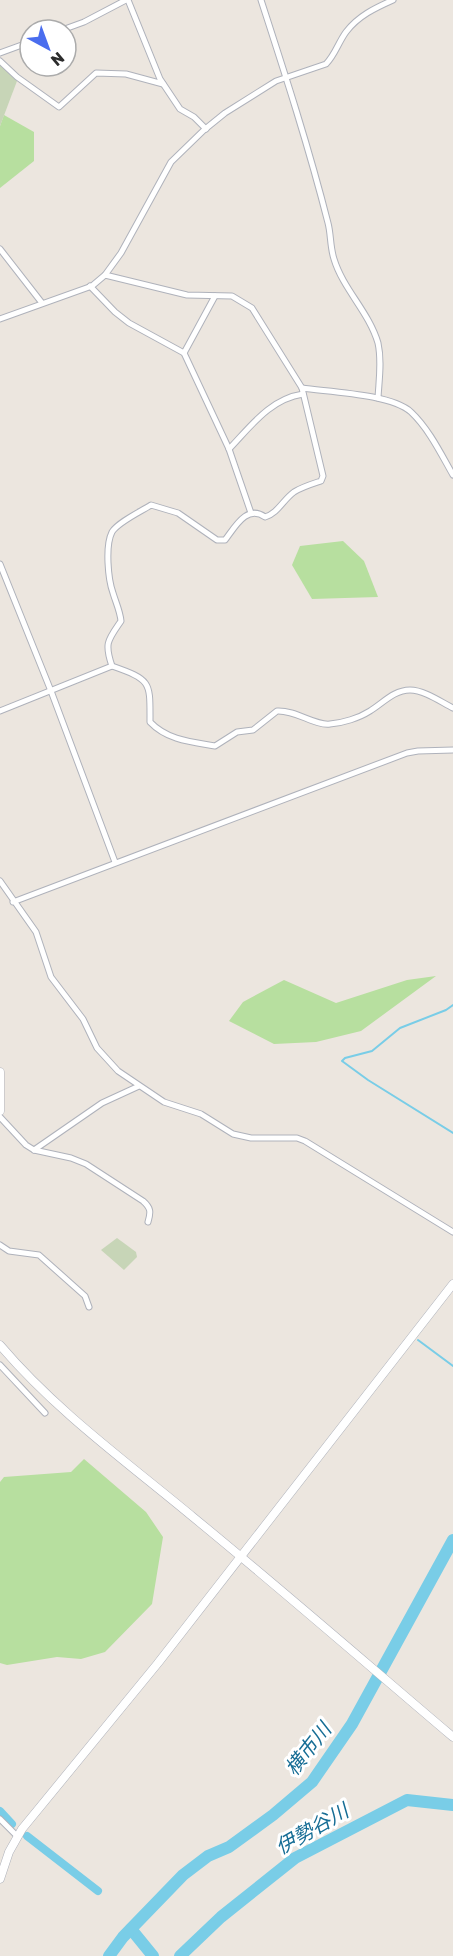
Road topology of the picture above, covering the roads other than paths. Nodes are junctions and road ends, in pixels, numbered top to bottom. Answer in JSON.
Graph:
{"nodes":[{"id":1,"x":127,"y":0,"type":"edge"},
{"id":2,"x":261,"y":0,"type":"edge"},
{"id":3,"x":393,"y":0,"type":"edge"},
{"id":4,"x":78,"y":24,"type":"edge"},
{"id":5,"x":18,"y":46,"type":"edge"},
{"id":6,"x":0,"y":53,"type":"edge"},
{"id":7,"x":0,"y":60,"type":"edge"},
{"id":8,"x":285,"y":77,"type":"junction"},
{"id":9,"x":163,"y":84,"type":"junction"},
{"id":10,"x":206,"y":129,"type":"junction"},
{"id":11,"x":0,"y":249,"type":"edge"},
{"id":12,"x":105,"y":275,"type":"junction"},
{"id":13,"x":90,"y":286,"type":"junction"},
{"id":14,"x":215,"y":296,"type":"junction"},
{"id":15,"x":42,"y":303,"type":"junction"},
{"id":16,"x":0,"y":319,"type":"edge"},
{"id":17,"x":184,"y":353,"type":"junction"},
{"id":18,"x":303,"y":391,"type":"junction"},
{"id":19,"x":378,"y":398,"type":"junction"},
{"id":20,"x":230,"y":449,"type":"junction"},
{"id":21,"x":453,"y":475,"type":"edge"},
{"id":22,"x":251,"y":513,"type":"junction"},
{"id":23,"x":0,"y":564,"type":"edge"},
{"id":24,"x":112,"y":666,"type":"junction"},
{"id":25,"x":51,"y":691,"type":"junction"},
{"id":26,"x":453,"y":708,"type":"edge"},
{"id":27,"x":0,"y":711,"type":"edge"},
{"id":28,"x":453,"y":750,"type":"edge"},
{"id":29,"x":115,"y":862,"type":"junction"},
{"id":30,"x":0,"y":881,"type":"edge"},
{"id":31,"x":13,"y":902,"type":"junction"},
{"id":32,"x":0,"y":1072,"type":"edge"},
{"id":33,"x":139,"y":1086,"type":"junction"},
{"id":34,"x":0,"y":1111,"type":"edge"},
{"id":35,"x":0,"y":1117,"type":"edge"},
{"id":36,"x":34,"y":1150,"type":"junction"},
{"id":37,"x":148,"y":1222,"type":"dead end"},
{"id":38,"x":453,"y":1232,"type":"edge"},
{"id":39,"x":0,"y":1245,"type":"edge"},
{"id":40,"x":453,"y":1284,"type":"edge"},
{"id":41,"x":89,"y":1306,"type":"dead end"},
{"id":42,"x":0,"y":1345,"type":"edge"},
{"id":43,"x":0,"y":1365,"type":"edge"},
{"id":44,"x":45,"y":1413,"type":"dead end"},
{"id":45,"x":241,"y":1556,"type":"junction"},
{"id":46,"x":453,"y":1737,"type":"edge"},
{"id":47,"x":0,"y":1819,"type":"edge"},
{"id":48,"x":17,"y":1836,"type":"junction"},
{"id":49,"x":0,"y":1878,"type":"edge"}],
"edges":[{"from":1,"to":4,"type":"street"},
{"from":1,"to":9,"type":"street"},
{"from":2,"to":8,"type":"street"},
{"from":3,"to":8,"type":"street"},
{"from":5,"to":6,"type":"street"},
{"from":7,"to":9,"type":"street"},
{"from":8,"to":10,"type":"street"},
{"from":8,"to":19,"type":"street"},
{"from":9,"to":10,"type":"street"},
{"from":10,"to":12,"type":"street"},
{"from":11,"to":15,"type":"street"},
{"from":12,"to":13,"type":"street"},
{"from":12,"to":14,"type":"street"},
{"from":13,"to":15,"type":"street"},
{"from":13,"to":17,"type":"street"},
{"from":14,"to":17,"type":"street"},
{"from":14,"to":18,"type":"street"},
{"from":15,"to":16,"type":"street"},
{"from":17,"to":20,"type":"street"},
{"from":18,"to":19,"type":"street"},
{"from":18,"to":20,"type":"street"},
{"from":18,"to":22,"type":"street"},
{"from":19,"to":21,"type":"street"},
{"from":20,"to":22,"type":"street"},
{"from":22,"to":24,"type":"street"},
{"from":23,"to":25,"type":"street"},
{"from":24,"to":25,"type":"street"},
{"from":24,"to":26,"type":"street"},
{"from":25,"to":27,"type":"street"},
{"from":25,"to":29,"type":"street"},
{"from":28,"to":29,"type":"street"},
{"from":29,"to":31,"type":"street"},
{"from":30,"to":31,"type":"street"},
{"from":31,"to":33,"type":"street"},
{"from":32,"to":34,"type":"street"},
{"from":33,"to":36,"type":"street"},
{"from":33,"to":38,"type":"street"},
{"from":35,"to":36,"type":"street"},
{"from":36,"to":37,"type":"street"},
{"from":39,"to":41,"type":"street"},
{"from":40,"to":45,"type":"street"},
{"from":42,"to":45,"type":"street"},
{"from":43,"to":44,"type":"street"},
{"from":45,"to":46,"type":"street"},
{"from":45,"to":48,"type":"street"},
{"from":47,"to":48,"type":"street"},
{"from":48,"to":49,"type":"street"}]}
